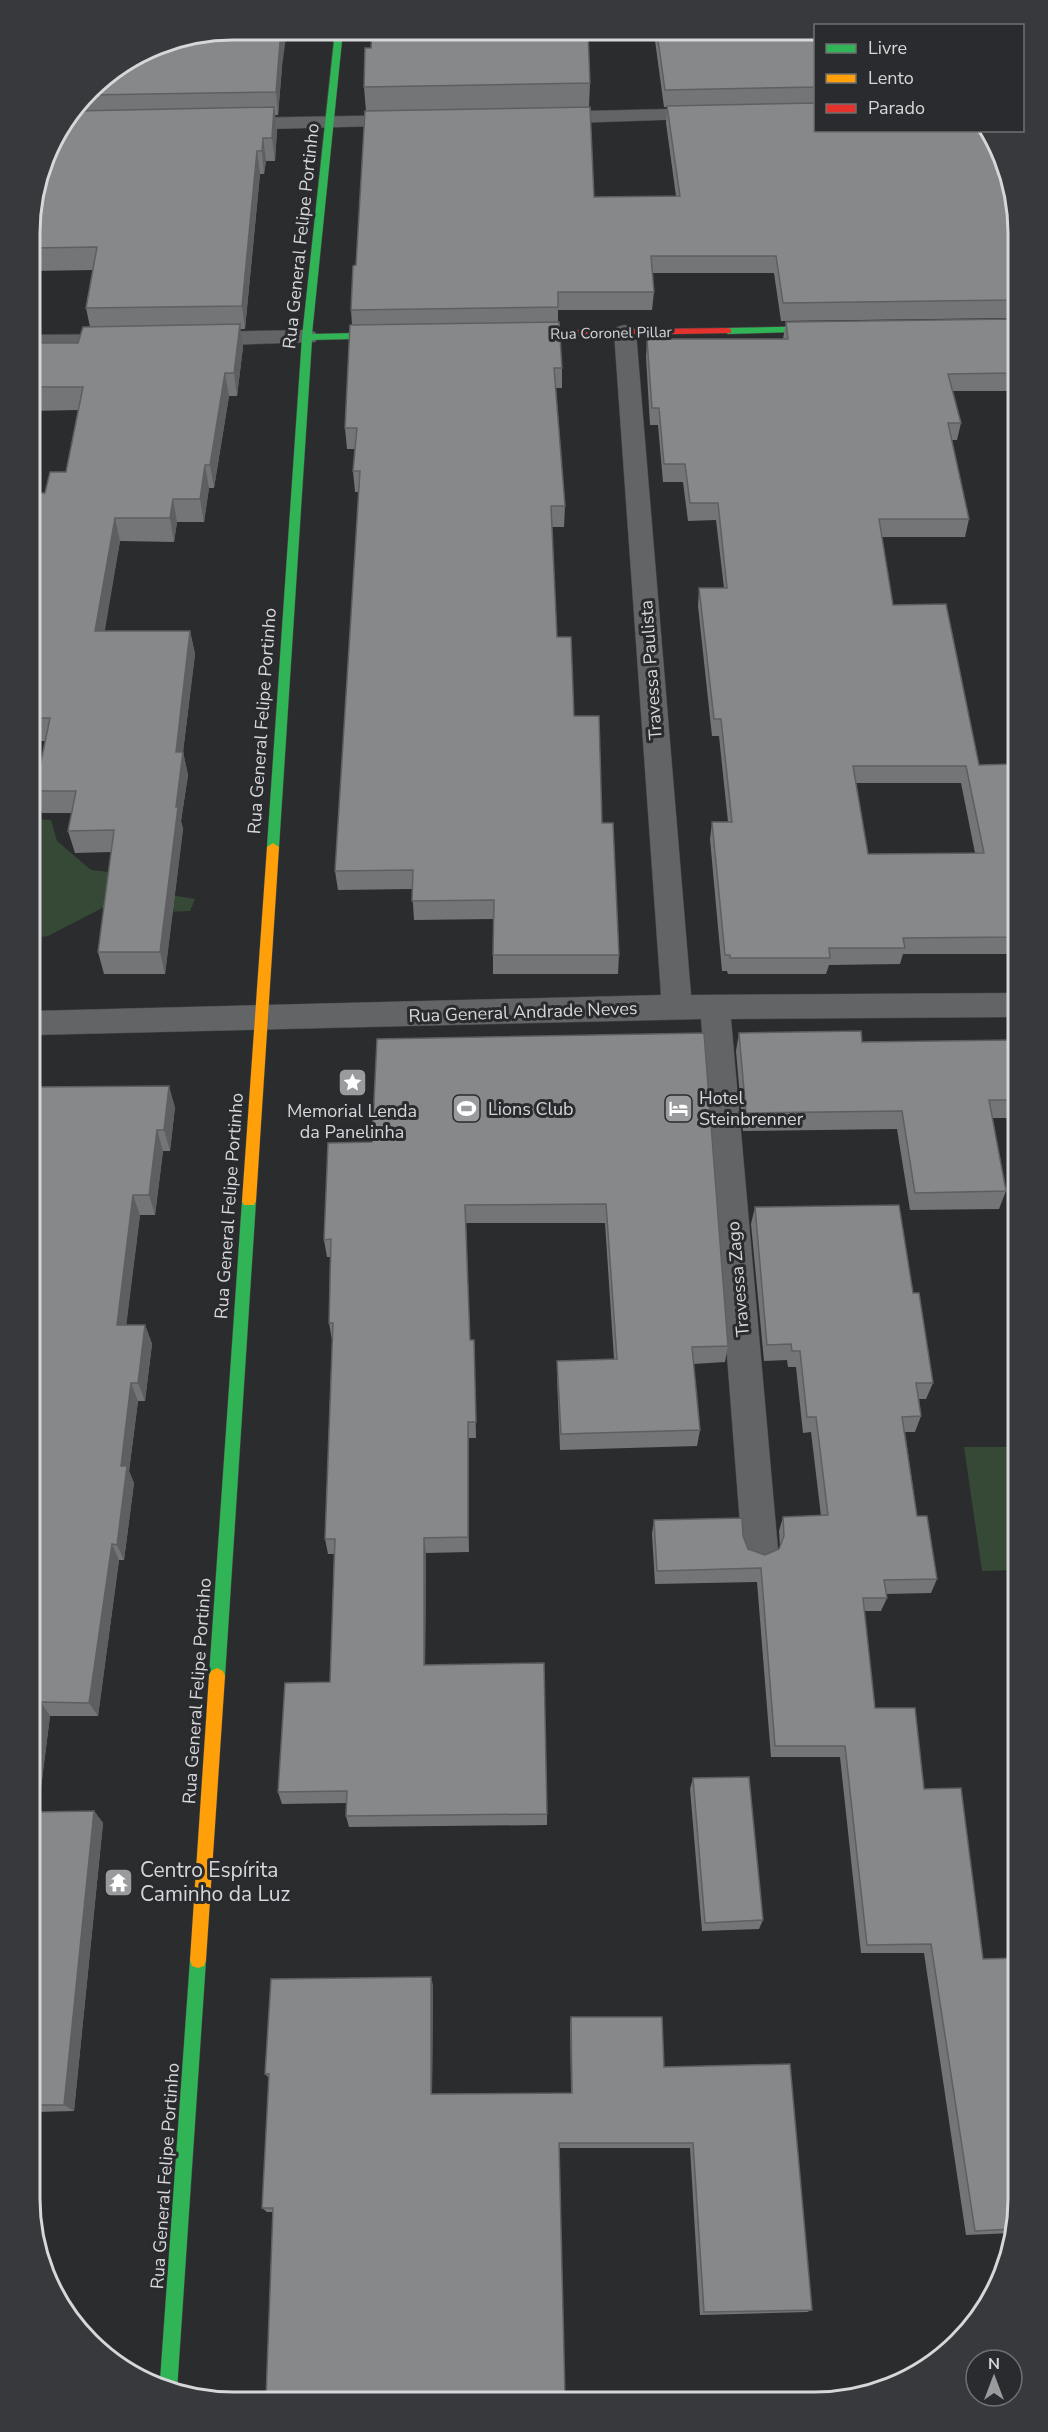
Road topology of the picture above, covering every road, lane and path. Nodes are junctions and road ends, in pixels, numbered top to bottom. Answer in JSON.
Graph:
{"nodes":[{"id":1,"x":338,"y":40,"type":"edge"},
{"id":2,"x":733,"y":114,"type":"edge"},
{"id":3,"x":520,"y":118,"type":"edge"},
{"id":4,"x":426,"y":121,"type":"edge"},
{"id":5,"x":332,"y":123,"type":"junction"},
{"id":6,"x":215,"y":125,"type":"edge"},
{"id":7,"x":847,"y":329,"type":"edge"},
{"id":8,"x":625,"y":332,"type":"junction"},
{"id":9,"x":495,"y":334,"type":"edge"},
{"id":10,"x":413,"y":335,"type":"edge"},
{"id":11,"x":307,"y":337,"type":"junction"},
{"id":12,"x":181,"y":339,"type":"edge"},
{"id":13,"x":146,"y":340,"type":"edge"},
{"id":14,"x":41,"y":342,"type":"edge"},
{"id":15,"x":1008,"y":1005,"type":"edge"},
{"id":16,"x":676,"y":1007,"type":"junction"},
{"id":17,"x":715,"y":1007,"type":"junction"},
{"id":18,"x":260,"y":1019,"type":"junction"},
{"id":19,"x":41,"y":1023,"type":"edge"},
{"id":20,"x":760,"y":1550,"type":"dead end"},
{"id":21,"x":169,"y":2380,"type":"edge"}],
"edges":[{"from":1,"to":5,"type":"street","name":"Rua General Felipe Portinho"},
{"from":2,"to":3,"type":"street"},
{"from":4,"to":5,"type":"street"},
{"from":5,"to":6,"type":"street"},
{"from":5,"to":11,"type":"street","name":"Rua General Felipe Portinho"},
{"from":7,"to":8,"type":"street","name":"Rua Coronel Pillar"},
{"from":8,"to":9,"type":"street","name":"Rua Coronel Pillar"},
{"from":8,"to":16,"type":"street","name":"Travessa Paulista"},
{"from":10,"to":11,"type":"street"},
{"from":11,"to":12,"type":"street"},
{"from":11,"to":18,"type":"street","name":"Rua General Felipe Portinho"},
{"from":13,"to":14,"type":"street"},
{"from":15,"to":17,"type":"street","name":"Rua General Andrade Neves"},
{"from":16,"to":17,"type":"street","name":"Rua General Andrade Neves"},
{"from":16,"to":18,"type":"street","name":"Rua General Andrade Neves"},
{"from":17,"to":20,"type":"street","name":"Travessa Zago"},
{"from":18,"to":19,"type":"street","name":"Rua General Andrade Neves"},
{"from":18,"to":21,"type":"street","name":"Rua General Felipe Portinho"}]}
